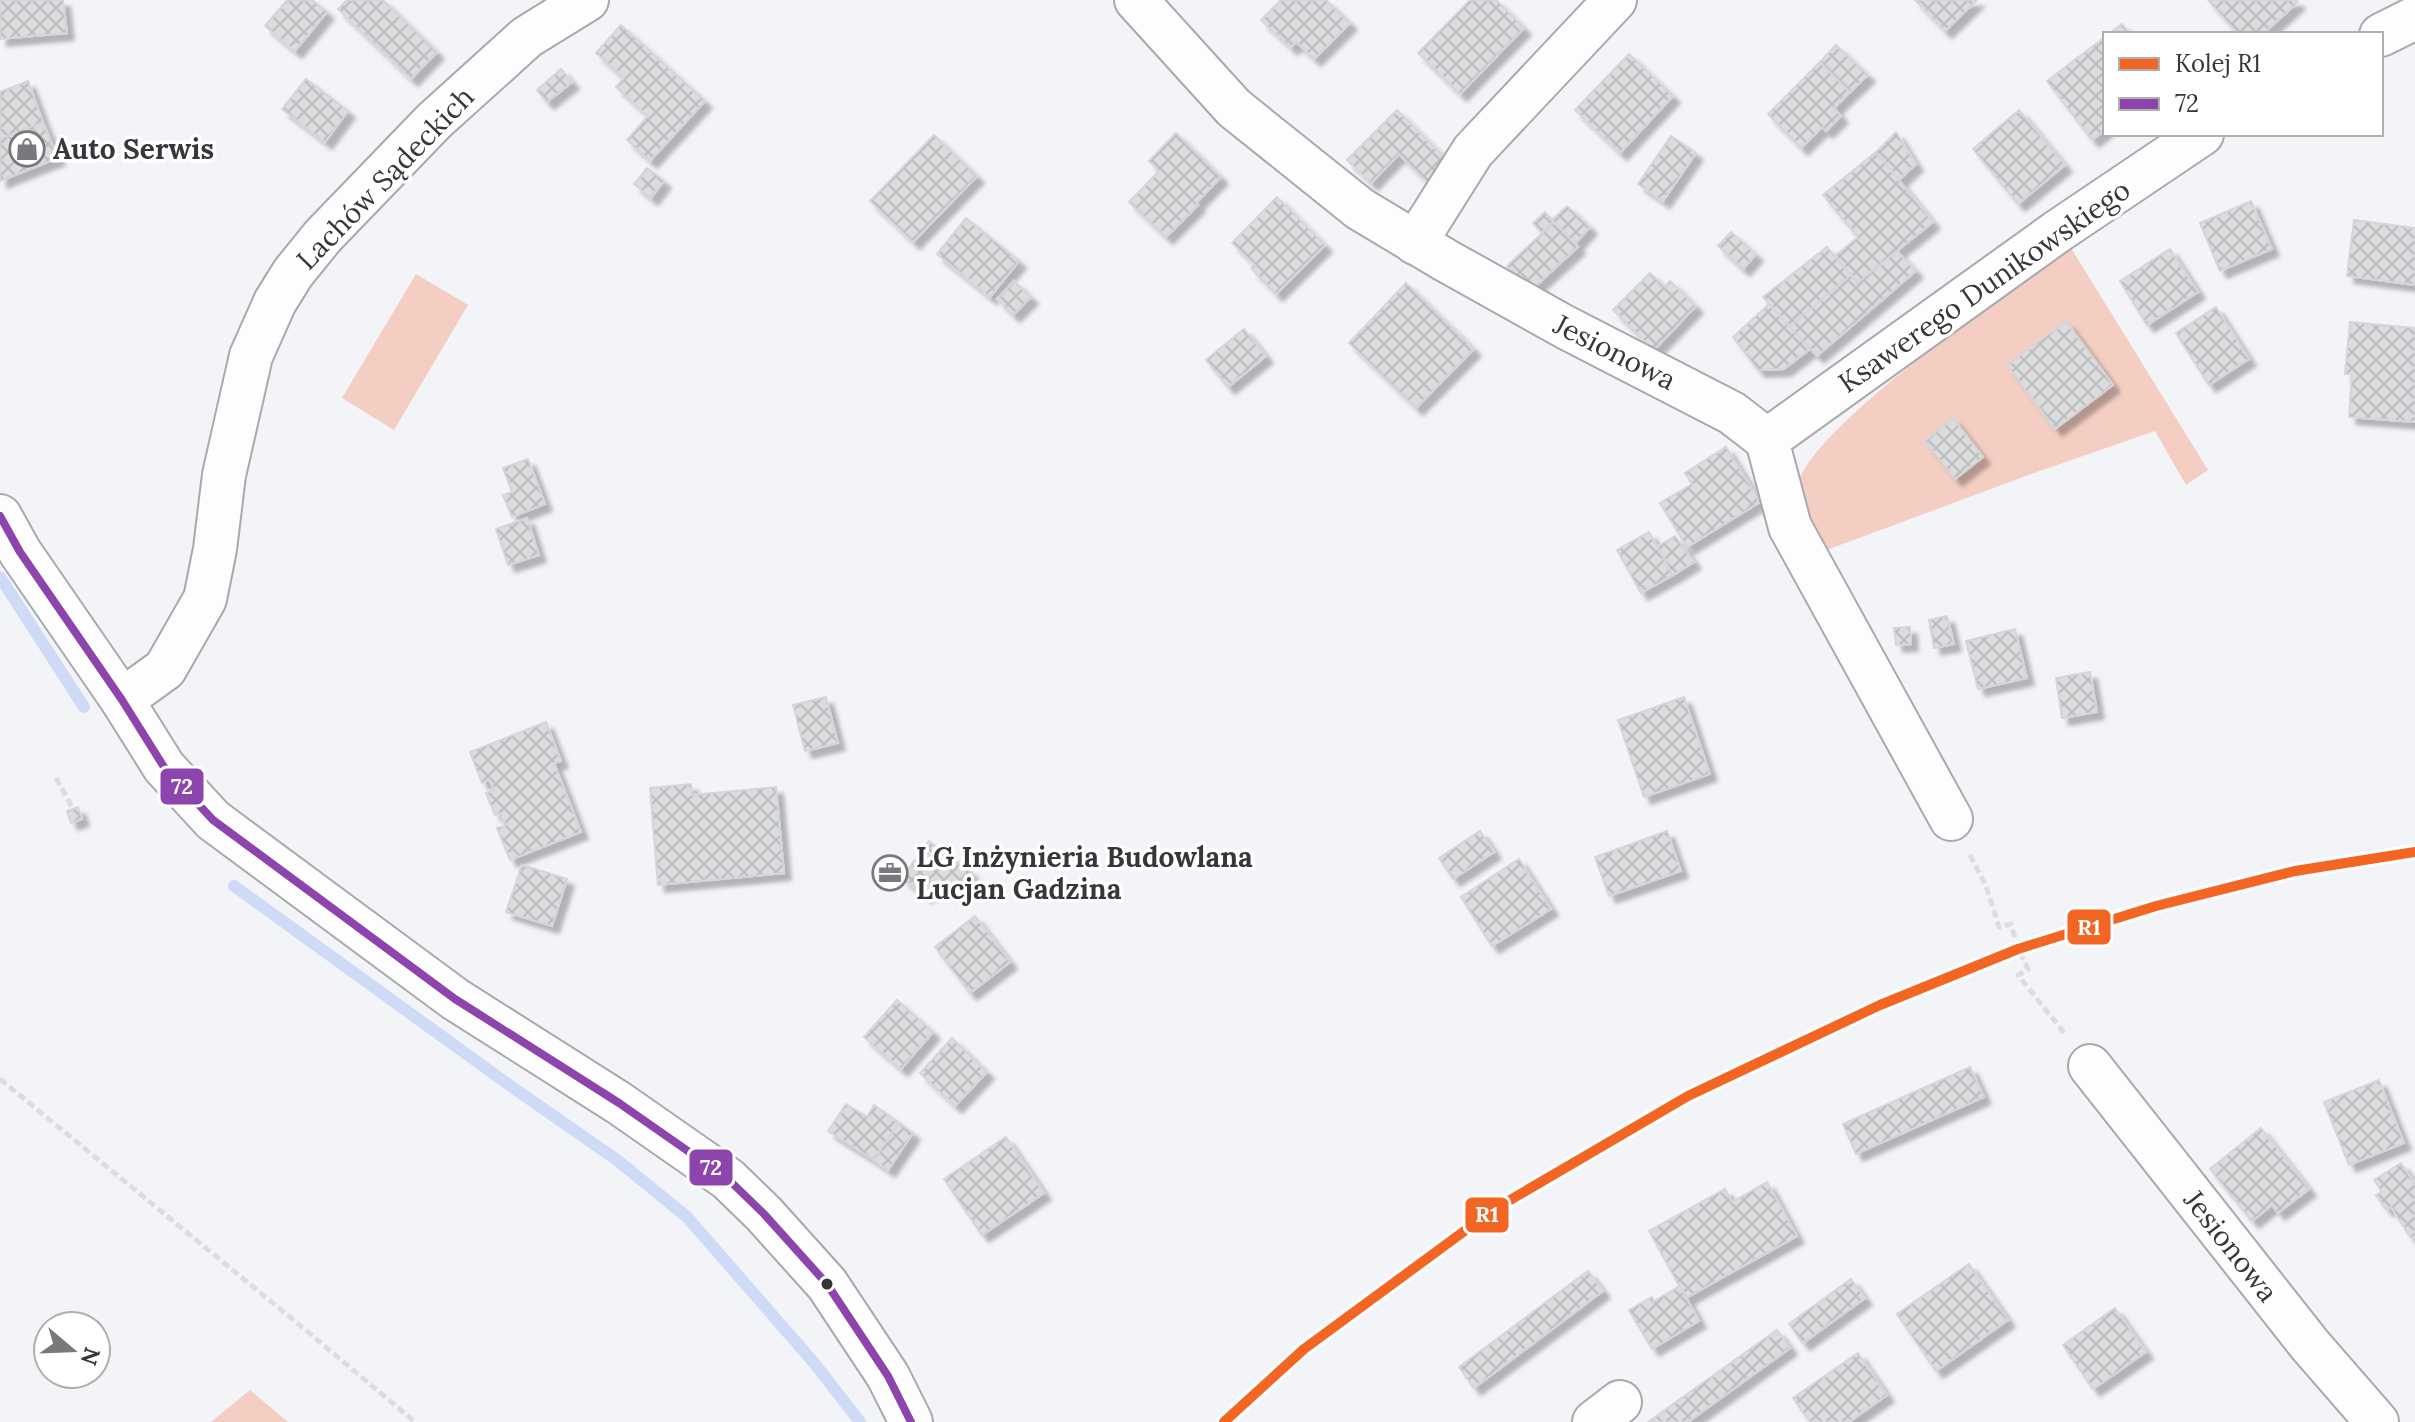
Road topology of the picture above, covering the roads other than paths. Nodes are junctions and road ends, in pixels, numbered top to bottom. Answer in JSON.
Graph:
{"nodes":[{"id":1,"x":587,"y":0,"type":"edge"},
{"id":2,"x":1136,"y":0,"type":"edge"},
{"id":3,"x":1615,"y":0,"type":"edge"},
{"id":4,"x":2415,"y":18,"type":"edge"},
{"id":5,"x":2383,"y":34,"type":"edge"},
{"id":6,"x":2199,"y":136,"type":"edge"},
{"id":7,"x":1415,"y":243,"type":"junction"},
{"id":8,"x":1767,"y":440,"type":"junction"},
{"id":9,"x":0,"y":516,"type":"edge"},
{"id":10,"x":122,"y":700,"type":"junction"},
{"id":11,"x":1951,"y":819,"type":"road end"},
{"id":12,"x":2090,"y":1066,"type":"road end"},
{"id":13,"x":911,"y":1422,"type":"edge"},
{"id":14,"x":2377,"y":1422,"type":"edge"}],
"edges":[{"from":1,"to":10,"type":"street","name":"Lachów Sądeckich"},
{"from":2,"to":7,"type":"street","name":"Jesionowa"},
{"from":3,"to":7,"type":"street"},
{"from":4,"to":5,"type":"street"},
{"from":6,"to":8,"type":"street","name":"Ksawerego Dunikowskiego"},
{"from":7,"to":8,"type":"street","name":"Jesionowa"},
{"from":8,"to":11,"type":"street"},
{"from":9,"to":10,"type":"street"},
{"from":10,"to":13,"type":"street"},
{"from":12,"to":14,"type":"street","name":"Jesionowa"}]}
